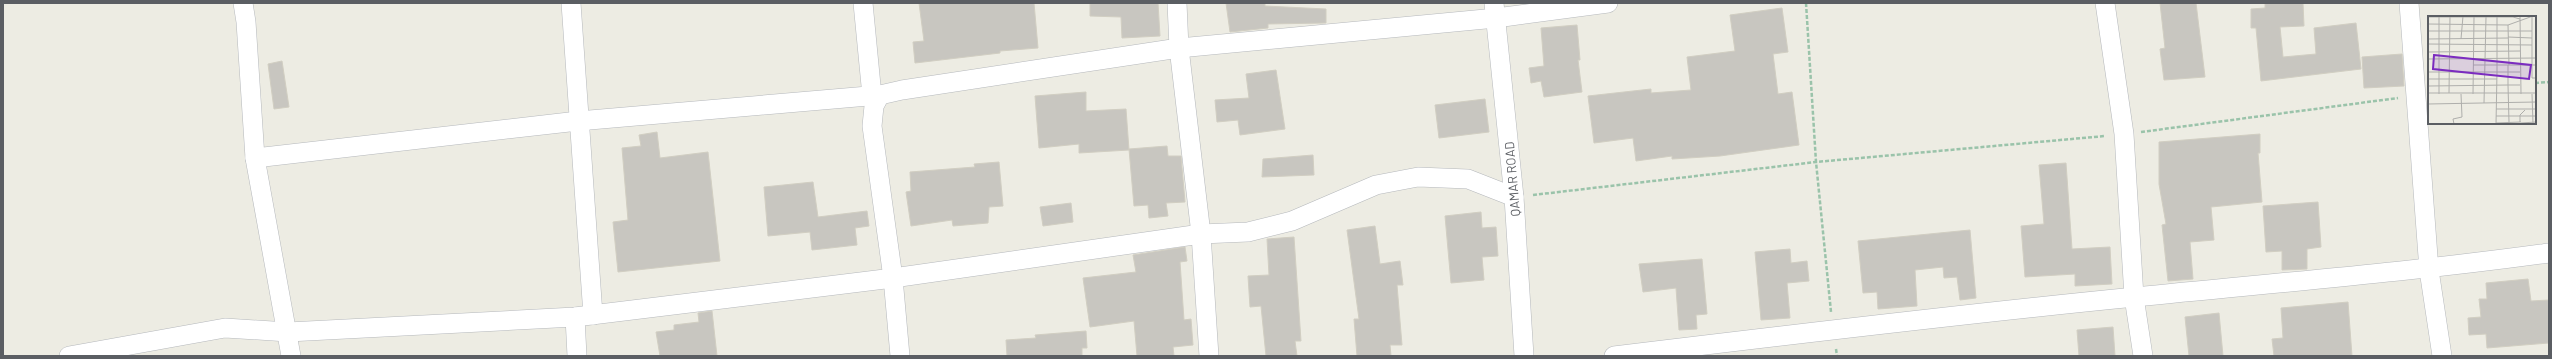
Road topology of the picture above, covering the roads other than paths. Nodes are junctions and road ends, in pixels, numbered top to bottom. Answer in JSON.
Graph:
{"nodes":[{"id":1,"x":243,"y":3,"type":"edge"},
{"id":2,"x":571,"y":3,"type":"edge"},
{"id":3,"x":863,"y":3,"type":"edge"},
{"id":4,"x":1177,"y":3,"type":"edge"},
{"id":5,"x":1608,"y":3,"type":"edge"},
{"id":6,"x":2105,"y":3,"type":"edge"},
{"id":7,"x":2408,"y":3,"type":"edge"},
{"id":8,"x":1495,"y":10,"type":"edge"},
{"id":9,"x":1179,"y":48,"type":"junction"},
{"id":10,"x":876,"y":96,"type":"junction"},
{"id":11,"x":578,"y":122,"type":"junction"},
{"id":12,"x":255,"y":158,"type":"junction"},
{"id":13,"x":1514,"y":197,"type":"junction"},
{"id":14,"x":1201,"y":234,"type":"junction"},
{"id":15,"x":2549,"y":253,"type":"edge"},
{"id":16,"x":2429,"y":270,"type":"junction"},
{"id":17,"x":894,"y":278,"type":"junction"},
{"id":18,"x":2134,"y":297,"type":"junction"},
{"id":19,"x":584,"y":316,"type":"junction"},
{"id":20,"x":288,"y":332,"type":"junction"},
{"id":21,"x":69,"y":356,"type":"edge"},
{"id":22,"x":291,"y":356,"type":"edge"},
{"id":23,"x":577,"y":356,"type":"edge"},
{"id":24,"x":900,"y":356,"type":"edge"},
{"id":25,"x":1209,"y":356,"type":"edge"},
{"id":26,"x":1524,"y":356,"type":"edge"},
{"id":27,"x":1614,"y":356,"type":"edge"},
{"id":28,"x":2143,"y":356,"type":"edge"},
{"id":29,"x":2442,"y":356,"type":"edge"}],
"edges":[{"from":1,"to":12,"type":"street"},
{"from":2,"to":11,"type":"street"},
{"from":3,"to":10,"type":"street"},
{"from":4,"to":9,"type":"street"},
{"from":5,"to":8,"type":"street"},
{"from":6,"to":18,"type":"street"},
{"from":7,"to":16,"type":"street"},
{"from":8,"to":9,"type":"street"},
{"from":8,"to":13,"type":"street","name":"QAMAR ROAD"},
{"from":9,"to":10,"type":"street"},
{"from":9,"to":14,"type":"street"},
{"from":10,"to":11,"type":"street"},
{"from":10,"to":17,"type":"street"},
{"from":11,"to":12,"type":"street"},
{"from":11,"to":19,"type":"street"},
{"from":12,"to":20,"type":"street"},
{"from":13,"to":14,"type":"street"},
{"from":13,"to":26,"type":"street","name":"QAMAR ROAD"},
{"from":14,"to":17,"type":"street"},
{"from":14,"to":25,"type":"street"},
{"from":15,"to":16,"type":"street"},
{"from":16,"to":18,"type":"street"},
{"from":16,"to":29,"type":"street"},
{"from":17,"to":19,"type":"street"},
{"from":17,"to":24,"type":"street"},
{"from":18,"to":27,"type":"street"},
{"from":18,"to":28,"type":"street"},
{"from":19,"to":20,"type":"street"},
{"from":19,"to":23,"type":"street"},
{"from":20,"to":21,"type":"street"},
{"from":20,"to":22,"type":"street"}]}
